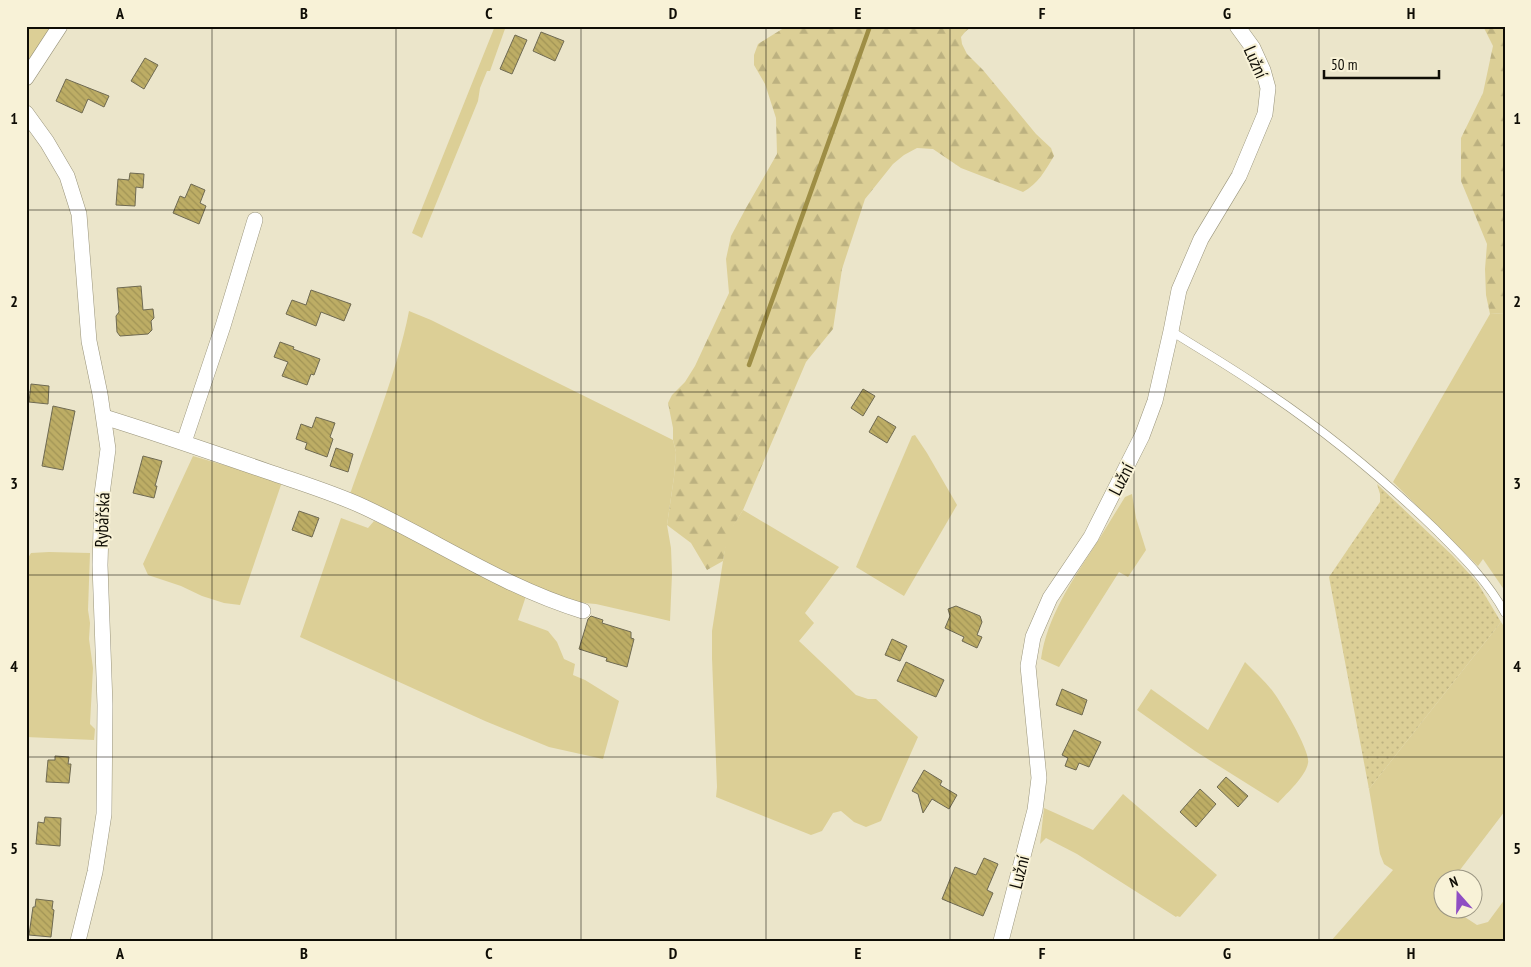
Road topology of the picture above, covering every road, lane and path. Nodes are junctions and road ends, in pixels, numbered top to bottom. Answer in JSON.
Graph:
{"nodes":[{"id":1,"x":60,"y":26,"type":"edge"},
{"id":2,"x":1237,"y":26,"type":"edge"},
{"id":3,"x":26,"y":78,"type":"edge"},
{"id":4,"x":26,"y":112,"type":"edge"},
{"id":5,"x":255,"y":220,"type":"dead end"},
{"id":6,"x":1171,"y":331,"type":"junction"},
{"id":7,"x":104,"y":417,"type":"junction"},
{"id":8,"x":184,"y":442,"type":"junction"},
{"id":9,"x":583,"y":610,"type":"dead end"},
{"id":10,"x":1505,"y":613,"type":"edge"},
{"id":11,"x":78,"y":941,"type":"edge"},
{"id":12,"x":1001,"y":941,"type":"edge"}],
"edges":[{"from":1,"to":3,"type":"street"},
{"from":2,"to":6,"type":"street","name":"Lužní"},
{"from":4,"to":7,"type":"street","name":"Rybářská"},
{"from":5,"to":8,"type":"street"},
{"from":6,"to":10,"type":"lane"},
{"from":6,"to":12,"type":"street","name":"Lužní"},
{"from":7,"to":8,"type":"street"},
{"from":7,"to":11,"type":"street","name":"Rybářská"},
{"from":8,"to":9,"type":"street"}]}
